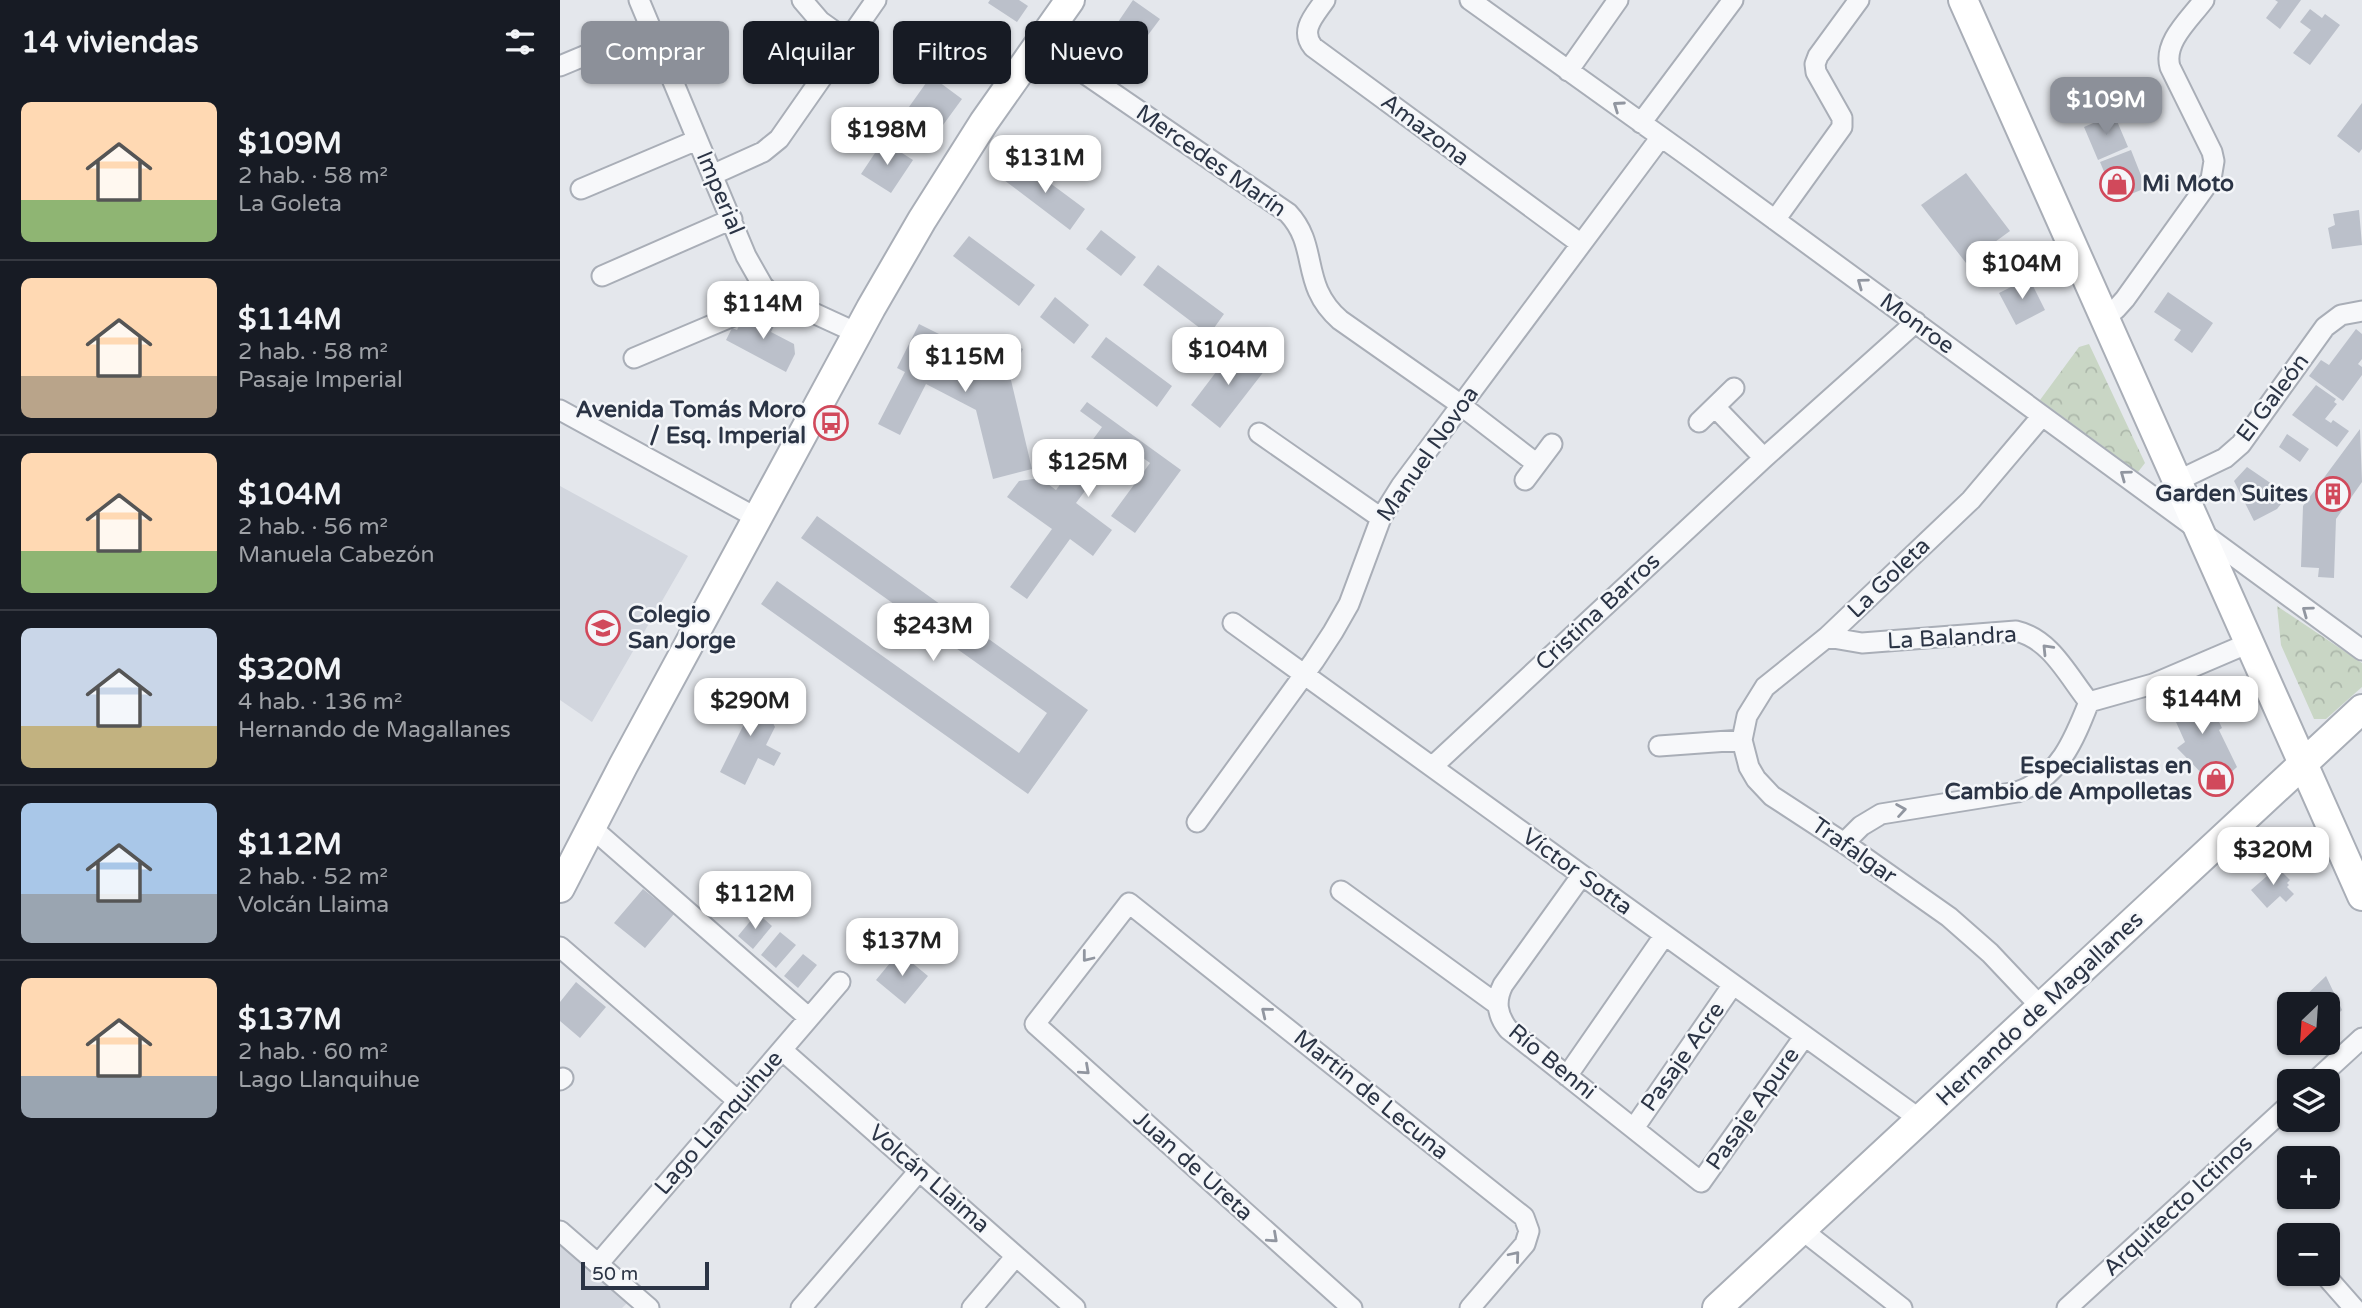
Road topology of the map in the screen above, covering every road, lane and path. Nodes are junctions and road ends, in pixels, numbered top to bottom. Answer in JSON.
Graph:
{"nodes":[{"id":1,"x":639,"y":0,"type":"edge"},
{"id":2,"x":802,"y":0,"type":"edge"},
{"id":3,"x":876,"y":0,"type":"edge"},
{"id":4,"x":1070,"y":0,"type":"edge"},
{"id":5,"x":1325,"y":0,"type":"edge"},
{"id":6,"x":1618,"y":0,"type":"edge"},
{"id":7,"x":1733,"y":0,"type":"edge"},
{"id":8,"x":1859,"y":0,"type":"edge"},
{"id":9,"x":1963,"y":0,"type":"edge"},
{"id":10,"x":2204,"y":0,"type":"edge"},
{"id":11,"x":1478,"y":2,"type":"edge"},
{"id":12,"x":648,"y":21,"type":"edge"},
{"id":13,"x":820,"y":21,"type":"edge"},
{"id":14,"x":862,"y":21,"type":"edge"},
{"id":15,"x":1055,"y":21,"type":"edge"},
{"id":16,"x":581,"y":57,"type":"edge"},
{"id":17,"x":1025,"y":65,"type":"edge"},
{"id":18,"x":560,"y":66,"type":"edge"},
{"id":19,"x":1568,"y":71,"type":"junction"},
{"id":20,"x":674,"y":84,"type":"edge"},
{"id":21,"x":818,"y":84,"type":"edge"},
{"id":22,"x":1100,"y":84,"type":"edge"},
{"id":23,"x":1641,"y":122,"type":"junction"},
{"id":24,"x":1661,"y":137,"type":"junction"},
{"id":25,"x":697,"y":139,"type":"junction"},
{"id":26,"x":712,"y":175,"type":"junction"},
{"id":27,"x":581,"y":188,"type":"dead end"},
{"id":28,"x":732,"y":219,"type":"junction"},
{"id":29,"x":1775,"y":220,"type":"junction"},
{"id":30,"x":1581,"y":244,"type":"junction"},
{"id":31,"x":602,"y":275,"type":"dead end"},
{"id":32,"x":770,"y":293,"type":"junction"},
{"id":33,"x":2362,"y":311,"type":"edge"},
{"id":34,"x":2104,"y":317,"type":"junction"},
{"id":35,"x":1916,"y":322,"type":"junction"},
{"id":36,"x":857,"y":333,"type":"junction"},
{"id":37,"x":634,"y":358,"type":"dead end"},
{"id":38,"x":1734,"y":388,"type":"dead end"},
{"id":39,"x":1460,"y":405,"type":"junction"},
{"id":40,"x":1715,"y":407,"type":"junction"},
{"id":41,"x":560,"y":410,"type":"edge"},
{"id":42,"x":2042,"y":416,"type":"junction"},
{"id":43,"x":1699,"y":422,"type":"dead end"},
{"id":44,"x":1259,"y":433,"type":"dead end"},
{"id":45,"x":1552,"y":444,"type":"dead end"},
{"id":46,"x":1764,"y":458,"type":"junction"},
{"id":47,"x":2177,"y":481,"type":"junction"},
{"id":48,"x":757,"y":518,"type":"junction"},
{"id":49,"x":1381,"y":518,"type":"junction"},
{"id":50,"x":2199,"y":530,"type":"junction"},
{"id":51,"x":1233,"y":623,"type":"dead end"},
{"id":52,"x":1827,"y":637,"type":"junction"},
{"id":53,"x":2249,"y":643,"type":"junction"},
{"id":54,"x":2362,"y":650,"type":"edge"},
{"id":55,"x":1304,"y":674,"type":"junction"},
{"id":56,"x":2089,"y":702,"type":"junction"},
{"id":57,"x":2362,"y":709,"type":"edge"},
{"id":58,"x":1742,"y":740,"type":"junction"},
{"id":59,"x":1660,"y":746,"type":"dead end"},
{"id":60,"x":2303,"y":763,"type":"junction"},
{"id":61,"x":1433,"y":766,"type":"junction"},
{"id":62,"x":1197,"y":822,"type":"dead end"},
{"id":63,"x":592,"y":828,"type":"junction"},
{"id":64,"x":1844,"y":843,"type":"junction"},
{"id":65,"x":1582,"y":875,"type":"junction"},
{"id":66,"x":560,"y":888,"type":"edge"},
{"id":67,"x":1341,"y":891,"type":"dead end"},
{"id":68,"x":2362,"y":895,"type":"edge"},
{"id":69,"x":1664,"y":936,"type":"junction"},
{"id":70,"x":560,"y":947,"type":"edge"},
{"id":71,"x":840,"y":982,"type":"dead end"},
{"id":72,"x":1732,"y":986,"type":"junction"},
{"id":73,"x":1497,"y":1004,"type":"junction"},
{"id":74,"x":2042,"y":1008,"type":"junction"},
{"id":75,"x":810,"y":1018,"type":"junction"},
{"id":76,"x":1035,"y":1024,"type":"joint"},
{"id":77,"x":1804,"y":1037,"type":"junction"},
{"id":78,"x":2362,"y":1038,"type":"edge"},
{"id":79,"x":782,"y":1050,"type":"junction"},
{"id":80,"x":2328,"y":1069,"type":"edge"},
{"id":81,"x":1567,"y":1076,"type":"junction"},
{"id":82,"x":738,"y":1101,"type":"junction"},
{"id":83,"x":2277,"y":1116,"type":"edge"},
{"id":84,"x":1921,"y":1120,"type":"junction"},
{"id":85,"x":1634,"y":1128,"type":"junction"},
{"id":86,"x":919,"y":1171,"type":"junction"},
{"id":87,"x":1701,"y":1182,"type":"joint"},
{"id":88,"x":1802,"y":1230,"type":"junction"},
{"id":89,"x":560,"y":1231,"type":"edge"},
{"id":90,"x":1016,"y":1256,"type":"junction"},
{"id":91,"x":598,"y":1264,"type":"junction"},
{"id":92,"x":2335,"y":1286,"type":"edge"},
{"id":93,"x":649,"y":1308,"type":"edge"},
{"id":94,"x":801,"y":1308,"type":"edge"},
{"id":95,"x":972,"y":1308,"type":"edge"},
{"id":96,"x":1076,"y":1308,"type":"edge"},
{"id":97,"x":1352,"y":1308,"type":"edge"},
{"id":98,"x":1470,"y":1308,"type":"edge"},
{"id":99,"x":1717,"y":1308,"type":"edge"},
{"id":100,"x":1902,"y":1308,"type":"edge"},
{"id":101,"x":2067,"y":1308,"type":"edge"},
{"id":102,"x":2354,"y":1308,"type":"edge"}],
"edges":[{"from":1,"to":12,"type":"street","name":"Imperial"},
{"from":2,"to":13,"type":"street"},
{"from":3,"to":14,"type":"street"},
{"from":4,"to":15,"type":"main road"},
{"from":5,"to":30,"type":"street","name":"Amazona"},
{"from":6,"to":19,"type":"street"},
{"from":7,"to":23,"type":"street"},
{"from":8,"to":29,"type":"street"},
{"from":9,"to":34,"type":"main road"},
{"from":10,"to":34,"type":"street"},
{"from":11,"to":19,"type":"street","name":"Monroe"},
{"from":16,"to":18,"type":"street"},
{"from":17,"to":36,"type":"main road"},
{"from":23,"to":19,"type":"street","name":"Monroe","one_way":true},
{"from":20,"to":25,"type":"street","name":"Imperial"},
{"from":21,"to":26,"type":"street"},
{"from":22,"to":39,"type":"street","name":"Mercedes Marín"},
{"from":23,"to":24,"type":"street","name":"Monroe"},
{"from":24,"to":29,"type":"street","name":"Monroe"},
{"from":24,"to":30,"type":"street","name":"Manuel Novoa"},
{"from":25,"to":26,"type":"street","name":"Imperial"},
{"from":25,"to":27,"type":"street"},
{"from":26,"to":28,"type":"street","name":"Imperial"},
{"from":28,"to":31,"type":"street"},
{"from":28,"to":32,"type":"street","name":"Imperial"},
{"from":35,"to":29,"type":"street","name":"Monroe","one_way":true},
{"from":30,"to":39,"type":"street","name":"Manuel Novoa"},
{"from":32,"to":36,"type":"street"},
{"from":32,"to":37,"type":"street"},
{"from":33,"to":47,"type":"street","name":"El Galeón"},
{"from":34,"to":47,"type":"main road"},
{"from":35,"to":42,"type":"street","name":"Monroe"},
{"from":35,"to":46,"type":"street","name":"Cristina Barros"},
{"from":36,"to":48,"type":"main road"},
{"from":38,"to":40,"type":"street"},
{"from":39,"to":45,"type":"street","name":"Mercedes Marín"},
{"from":39,"to":49,"type":"street","name":"Manuel Novoa"},
{"from":40,"to":43,"type":"street"},
{"from":40,"to":46,"type":"street"},
{"from":41,"to":48,"type":"street"},
{"from":50,"to":42,"type":"street","name":"Monroe","one_way":true},
{"from":42,"to":52,"type":"street","name":"La Goleta"},
{"from":44,"to":49,"type":"street"},
{"from":46,"to":61,"type":"street","name":"Cristina Barros"},
{"from":47,"to":50,"type":"main road"},
{"from":48,"to":63,"type":"main road"},
{"from":49,"to":55,"type":"street","name":"Manuel Novoa"},
{"from":50,"to":53,"type":"main road"},
{"from":54,"to":50,"type":"street","name":"Monroe","one_way":true},
{"from":51,"to":55,"type":"street","name":"Víctor Sotta"},
{"from":56,"to":52,"type":"street","name":"La Balandra","one_way":true},
{"from":52,"to":58,"type":"street","name":"La Goleta"},
{"from":53,"to":56,"type":"street"},
{"from":53,"to":60,"type":"main road"},
{"from":55,"to":61,"type":"street","name":"Víctor Sotta"},
{"from":55,"to":62,"type":"street","name":"Manuel Novoa"},
{"from":64,"to":56,"type":"street","one_way":true},
{"from":57,"to":60,"type":"main road","name":"Hernando de Magallanes"},
{"from":58,"to":59,"type":"street"},
{"from":58,"to":64,"type":"street","name":"Trafalgar"},
{"from":60,"to":68,"type":"main road"},
{"from":60,"to":74,"type":"main road","name":"Hernando de Magallanes"},
{"from":61,"to":65,"type":"street","name":"Víctor Sotta"},
{"from":63,"to":66,"type":"main road"},
{"from":63,"to":75,"type":"street"},
{"from":64,"to":74,"type":"street","name":"Trafalgar"},
{"from":65,"to":69,"type":"street","name":"Víctor Sotta"},
{"from":65,"to":73,"type":"street"},
{"from":67,"to":73,"type":"street","name":"Río Benni"},
{"from":69,"to":72,"type":"street","name":"Víctor Sotta"},
{"from":69,"to":81,"type":"street"},
{"from":70,"to":82,"type":"street"},
{"from":71,"to":75,"type":"street","name":"Lago Llanquihue"},
{"from":72,"to":77,"type":"street","name":"Víctor Sotta"},
{"from":72,"to":85,"type":"street","name":"Pasaje Acre"},
{"from":73,"to":81,"type":"street","name":"Río Benni"},
{"from":74,"to":84,"type":"main road","name":"Hernando de Magallanes"},
{"from":75,"to":79,"type":"street","name":"Lago Llanquihue"},
{"from":76,"to":97,"type":"street","name":"Juan de Ureta","one_way":true},
{"from":98,"to":76,"type":"street","name":"Martín de Lecuna","one_way":true},
{"from":77,"to":84,"type":"street","name":"Víctor Sotta"},
{"from":77,"to":87,"type":"street","name":"Pasaje Apure"},
{"from":78,"to":80,"type":"street"},
{"from":79,"to":82,"type":"street","name":"Lago Llanquihue"},
{"from":79,"to":86,"type":"street","name":"Volcán Llaima"},
{"from":81,"to":85,"type":"street","name":"Río Benni"},
{"from":82,"to":91,"type":"street","name":"Lago Llanquihue"},
{"from":83,"to":101,"type":"street","name":"Arquitecto Ictinos"},
{"from":84,"to":88,"type":"main road","name":"Hernando de Magallanes"},
{"from":85,"to":87,"type":"street","name":"Río Benni"},
{"from":86,"to":90,"type":"street","name":"Volcán Llaima"},
{"from":86,"to":94,"type":"street"},
{"from":88,"to":99,"type":"main road","name":"Hernando de Magallanes"},
{"from":88,"to":100,"type":"street"},
{"from":89,"to":91,"type":"street"},
{"from":90,"to":95,"type":"street"},
{"from":90,"to":96,"type":"street","name":"Volcán Llaima"},
{"from":91,"to":93,"type":"street"},
{"from":92,"to":102,"type":"street"}]}
